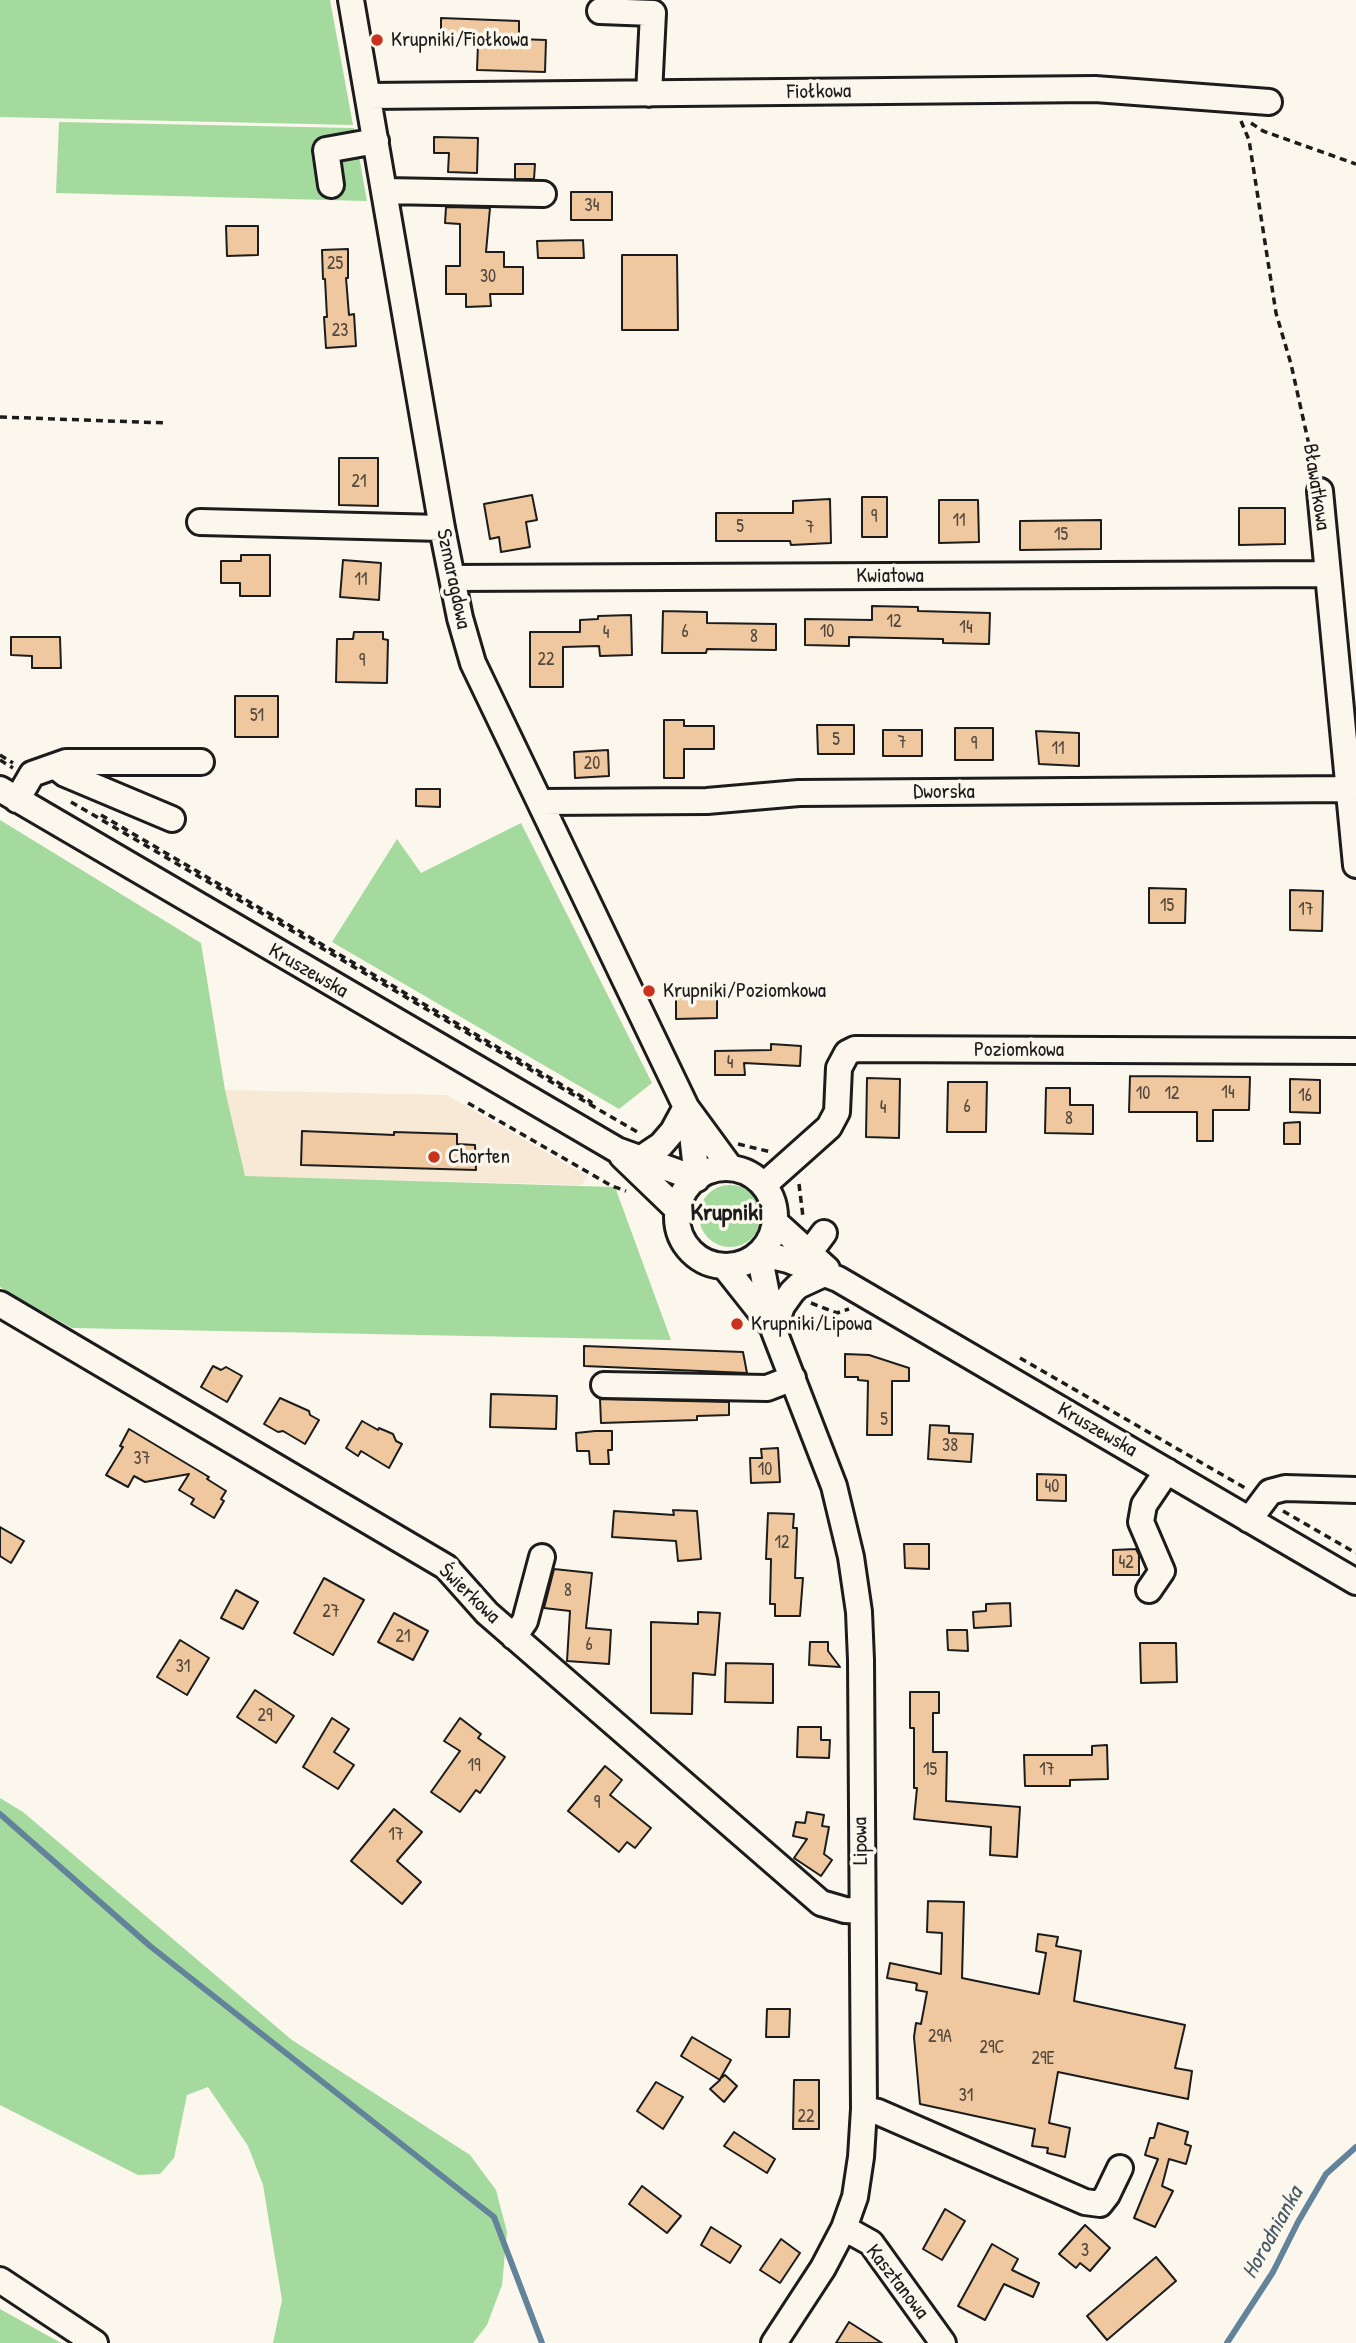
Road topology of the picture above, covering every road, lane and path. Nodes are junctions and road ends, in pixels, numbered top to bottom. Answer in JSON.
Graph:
{"nodes":[{"id":1,"x":351,"y":0,"type":"edge"},
{"id":2,"x":654,"y":7,"type":"edge"},
{"id":3,"x":600,"y":11,"type":"dead end"},
{"id":4,"x":649,"y":94,"type":"junction"},
{"id":5,"x":369,"y":96,"type":"junction"},
{"id":6,"x":1269,"y":102,"type":"dead end"},
{"id":7,"x":376,"y":141,"type":"junction"},
{"id":8,"x":1356,"y":164,"type":"edge"},
{"id":9,"x":331,"y":185,"type":"dead end"},
{"id":10,"x":385,"y":191,"type":"junction"},
{"id":11,"x":543,"y":194,"type":"dead end"},
{"id":12,"x":0,"y":417,"type":"edge"},
{"id":13,"x":167,"y":423,"type":"dead end"},
{"id":14,"x":1320,"y":491,"type":"joint"},
{"id":15,"x":200,"y":522,"type":"dead end"},
{"id":16,"x":442,"y":528,"type":"junction"},
{"id":17,"x":1328,"y":575,"type":"junction"},
{"id":18,"x":452,"y":578,"type":"junction"},
{"id":19,"x":0,"y":758,"type":"edge"},
{"id":20,"x":201,"y":762,"type":"dead end"},
{"id":21,"x":39,"y":772,"type":"junction"},
{"id":22,"x":1349,"y":789,"type":"junction"},
{"id":23,"x":9,"y":795,"type":"edge"},
{"id":24,"x":67,"y":797,"type":"dead end"},
{"id":25,"x":540,"y":802,"type":"junction"},
{"id":26,"x":172,"y":819,"type":"dead end"},
{"id":27,"x":1356,"y":865,"type":"edge"},
{"id":28,"x":1356,"y":1051,"type":"edge"},
{"id":29,"x":468,"y":1103,"type":"dead end"},
{"id":30,"x":688,"y":1112,"type":"junction"},
{"id":31,"x":635,"y":1150,"type":"junction"},
{"id":32,"x":732,"y":1155,"type":"junction"},
{"id":33,"x":779,"y":1157,"type":"dead end"},
{"id":34,"x":697,"y":1179,"type":"junction"},
{"id":35,"x":797,"y":1179,"type":"dead end"},
{"id":36,"x":764,"y":1185,"type":"junction"},
{"id":37,"x":638,"y":1192,"type":"dead end"},
{"id":38,"x":677,"y":1209,"type":"junction"},
{"id":39,"x":775,"y":1222,"type":"junction"},
{"id":40,"x":817,"y":1242,"type":"junction"},
{"id":41,"x":759,"y":1253,"type":"junction"},
{"id":42,"x":724,"y":1266,"type":"junction"},
{"id":43,"x":831,"y":1277,"type":"junction"},
{"id":44,"x":0,"y":1304,"type":"edge"},
{"id":45,"x":774,"y":1331,"type":"junction"},
{"id":46,"x":1016,"y":1356,"type":"dead end"},
{"id":47,"x":793,"y":1378,"type":"junction"},
{"id":48,"x":604,"y":1385,"type":"dead end"},
{"id":49,"x":1167,"y":1471,"type":"junction"},
{"id":50,"x":1356,"y":1490,"type":"edge"},
{"id":51,"x":1263,"y":1499,"type":"junction"},
{"id":52,"x":1249,"y":1520,"type":"junction"},
{"id":53,"x":1356,"y":1553,"type":"edge"},
{"id":54,"x":542,"y":1558,"type":"dead end"},
{"id":55,"x":1356,"y":1582,"type":"edge"},
{"id":56,"x":1149,"y":1590,"type":"dead end"},
{"id":57,"x":514,"y":1637,"type":"junction"},
{"id":58,"x":862,"y":1911,"type":"junction"},
{"id":59,"x":864,"y":2109,"type":"junction"},
{"id":60,"x":1120,"y":2168,"type":"dead end"},
{"id":61,"x":844,"y":2228,"type":"junction"},
{"id":62,"x":0,"y":2280,"type":"edge"},
{"id":63,"x":95,"y":2343,"type":"edge"},
{"id":64,"x":774,"y":2343,"type":"edge"},
{"id":65,"x":943,"y":2343,"type":"edge"}],
"edges":[{"from":1,"to":5,"type":"street","name":"Szmaragdowa"},
{"from":2,"to":3,"type":"street"},
{"from":2,"to":4,"type":"street"},
{"from":4,"to":5,"type":"street","name":"Fiołkowa"},
{"from":4,"to":6,"type":"street","name":"Fiołkowa"},
{"from":5,"to":7,"type":"street","name":"Szmaragdowa"},
{"from":7,"to":9,"type":"street"},
{"from":7,"to":10,"type":"street","name":"Szmaragdowa"},
{"from":8,"to":14,"type":"path","name":"Bławatkowa"},
{"from":10,"to":11,"type":"street"},
{"from":10,"to":16,"type":"street","name":"Szmaragdowa"},
{"from":12,"to":13,"type":"path"},
{"from":14,"to":17,"type":"street","name":"Bławatkowa"},
{"from":15,"to":16,"type":"street"},
{"from":16,"to":18,"type":"street","name":"Szmaragdowa"},
{"from":17,"to":18,"type":"street","name":"Kwiatowa"},
{"from":17,"to":22,"type":"street","name":"Bławatkowa"},
{"from":18,"to":25,"type":"street","name":"Szmaragdowa"},
{"from":19,"to":21,"type":"path"},
{"from":20,"to":21,"type":"street"},
{"from":21,"to":23,"type":"street"},
{"from":21,"to":26,"type":"street"},
{"from":22,"to":25,"type":"street","name":"Dworska"},
{"from":22,"to":27,"type":"street","name":"Bławatkowa"},
{"from":23,"to":31,"type":"street","name":"Kruszewska"},
{"from":24,"to":31,"type":"path"},
{"from":25,"to":30,"type":"street","name":"Szmaragdowa"},
{"from":28,"to":36,"type":"street","name":"Poziomkowa"},
{"from":29,"to":37,"type":"path"},
{"from":30,"to":31,"type":"street"},
{"from":30,"to":32,"type":"street","name":"Szmaragdowa"},
{"from":30,"to":34,"type":"street","name":"Szmaragdowa"},
{"from":31,"to":34,"type":"street","name":"Kruszewska"},
{"from":31,"to":38,"type":"street","name":"Kruszewska"},
{"from":32,"to":33,"type":"path"},
{"from":32,"to":34,"type":"street"},
{"from":32,"to":36,"type":"street"},
{"from":34,"to":38,"type":"street"},
{"from":35,"to":40,"type":"path"},
{"from":36,"to":39,"type":"street"},
{"from":38,"to":42,"type":"street"},
{"from":39,"to":40,"type":"street","name":"Kruszewska"},
{"from":39,"to":41,"type":"street"},
{"from":40,"to":43,"type":"street","name":"Kruszewska"},
{"from":41,"to":42,"type":"street"},
{"from":41,"to":43,"type":"street","name":"Kruszewska"},
{"from":41,"to":45,"type":"street","name":"Lipowa"},
{"from":42,"to":45,"type":"street","name":"Lipowa"},
{"from":43,"to":45,"type":"street"},
{"from":43,"to":49,"type":"street","name":"Kruszewska"},
{"from":44,"to":57,"type":"street","name":"Świerkowa"},
{"from":45,"to":47,"type":"street","name":"Lipowa"},
{"from":46,"to":51,"type":"path"},
{"from":47,"to":48,"type":"street"},
{"from":47,"to":58,"type":"street","name":"Lipowa"},
{"from":49,"to":52,"type":"street","name":"Kruszewska"},
{"from":49,"to":56,"type":"street"},
{"from":50,"to":51,"type":"street"},
{"from":51,"to":52,"type":"street"},
{"from":51,"to":53,"type":"path"},
{"from":52,"to":55,"type":"street","name":"Kruszewska"},
{"from":54,"to":57,"type":"street"},
{"from":57,"to":58,"type":"street","name":"Świerkowa"},
{"from":58,"to":59,"type":"street","name":"Lipowa"},
{"from":59,"to":60,"type":"street"},
{"from":59,"to":61,"type":"street","name":"Lipowa"},
{"from":61,"to":64,"type":"street","name":"Lipowa"},
{"from":61,"to":65,"type":"street","name":"Kasztanowa"},
{"from":62,"to":63,"type":"street"}]}
